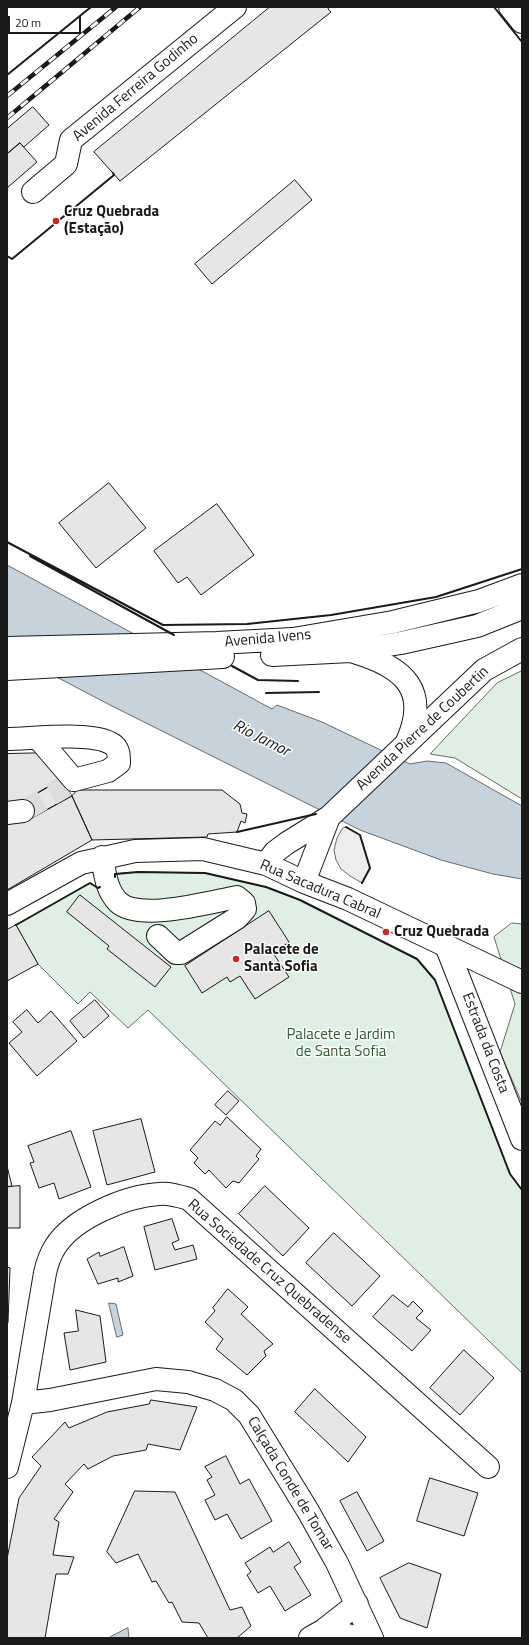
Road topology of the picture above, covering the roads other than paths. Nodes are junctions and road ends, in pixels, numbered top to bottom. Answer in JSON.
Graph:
{"nodes":[{"id":1,"x":234,"y":7,"type":"edge"},
{"id":2,"x":510,"y":7,"type":"edge"},
{"id":3,"x":522,"y":22,"type":"edge"},
{"id":4,"x":33,"y":192,"type":"dead end"},
{"id":5,"x":522,"y":584,"type":"edge"},
{"id":6,"x":522,"y":608,"type":"edge"},
{"id":7,"x":7,"y":648,"type":"edge"},
{"id":8,"x":522,"y":649,"type":"edge"},
{"id":9,"x":351,"y":651,"type":"junction"},
{"id":10,"x":7,"y":669,"type":"edge"},
{"id":11,"x":38,"y":738,"type":"junction"},
{"id":12,"x":7,"y":739,"type":"edge"},
{"id":13,"x":406,"y":744,"type":"junction"},
{"id":14,"x":329,"y":817,"type":"junction"},
{"id":15,"x":102,"y":857,"type":"junction"},
{"id":16,"x":266,"y":864,"type":"junction"},
{"id":17,"x":304,"y":882,"type":"junction"},
{"id":18,"x":7,"y":904,"type":"edge"},
{"id":19,"x":158,"y":936,"type":"dead end"},
{"id":20,"x":447,"y":948,"type":"junction"},
{"id":21,"x":522,"y":982,"type":"edge"},
{"id":22,"x":522,"y":1139,"type":"edge"},
{"id":23,"x":23,"y":1403,"type":"junction"},
{"id":24,"x":488,"y":1467,"type":"dead end"},
{"id":25,"x":7,"y":1468,"type":"edge"},
{"id":26,"x":358,"y":1604,"type":"junction"},
{"id":27,"x":317,"y":1634,"type":"edge"},
{"id":28,"x":361,"y":1638,"type":"edge"},
{"id":29,"x":372,"y":1638,"type":"edge"}],
"edges":[{"from":1,"to":4,"type":"street","name":"Avenida Ferreira Godinho"},
{"from":2,"to":3,"type":"street"},
{"from":5,"to":7,"type":"street","name":"Avenida Ivens"},
{"from":6,"to":9,"type":"street","name":"Avenida Ivens"},
{"from":8,"to":13,"type":"street","name":"Avenida Pierre de Coubertin"},
{"from":9,"to":10,"type":"street","name":"Avenida Ivens"},
{"from":9,"to":13,"type":"street"},
{"from":11,"to":11,"type":"street"},
{"from":11,"to":12,"type":"street"},
{"from":13,"to":14,"type":"street","name":"Avenida Pierre de Coubertin"},
{"from":14,"to":16,"type":"street","name":"Avenida Pierre de Coubertin"},
{"from":14,"to":17,"type":"street","name":"Avenida Pierre de Coubertin"},
{"from":15,"to":16,"type":"street","name":"Rua Sacadura Cabral"},
{"from":15,"to":18,"type":"street","name":"Rua Sacadura Cabral"},
{"from":15,"to":19,"type":"street"},
{"from":16,"to":17,"type":"street","name":"Rua Sacadura Cabral"},
{"from":17,"to":20,"type":"street","name":"Rua Sacadura Cabral"},
{"from":20,"to":21,"type":"street","name":"Rua Sacadura Cabral"},
{"from":20,"to":22,"type":"street","name":"Estrada da Costa"},
{"from":23,"to":24,"type":"street","name":"Rua Sociedade Cruz Quebradense"},
{"from":23,"to":25,"type":"street","name":"Rua Sociedade Cruz Quebradense"},
{"from":23,"to":26,"type":"street","name":"Calçada Conde de Tomar"},
{"from":26,"to":27,"type":"street"},
{"from":26,"to":29,"type":"street","name":"Calçada Conde de Tomar"},
{"from":27,"to":28,"type":"street"}]}
